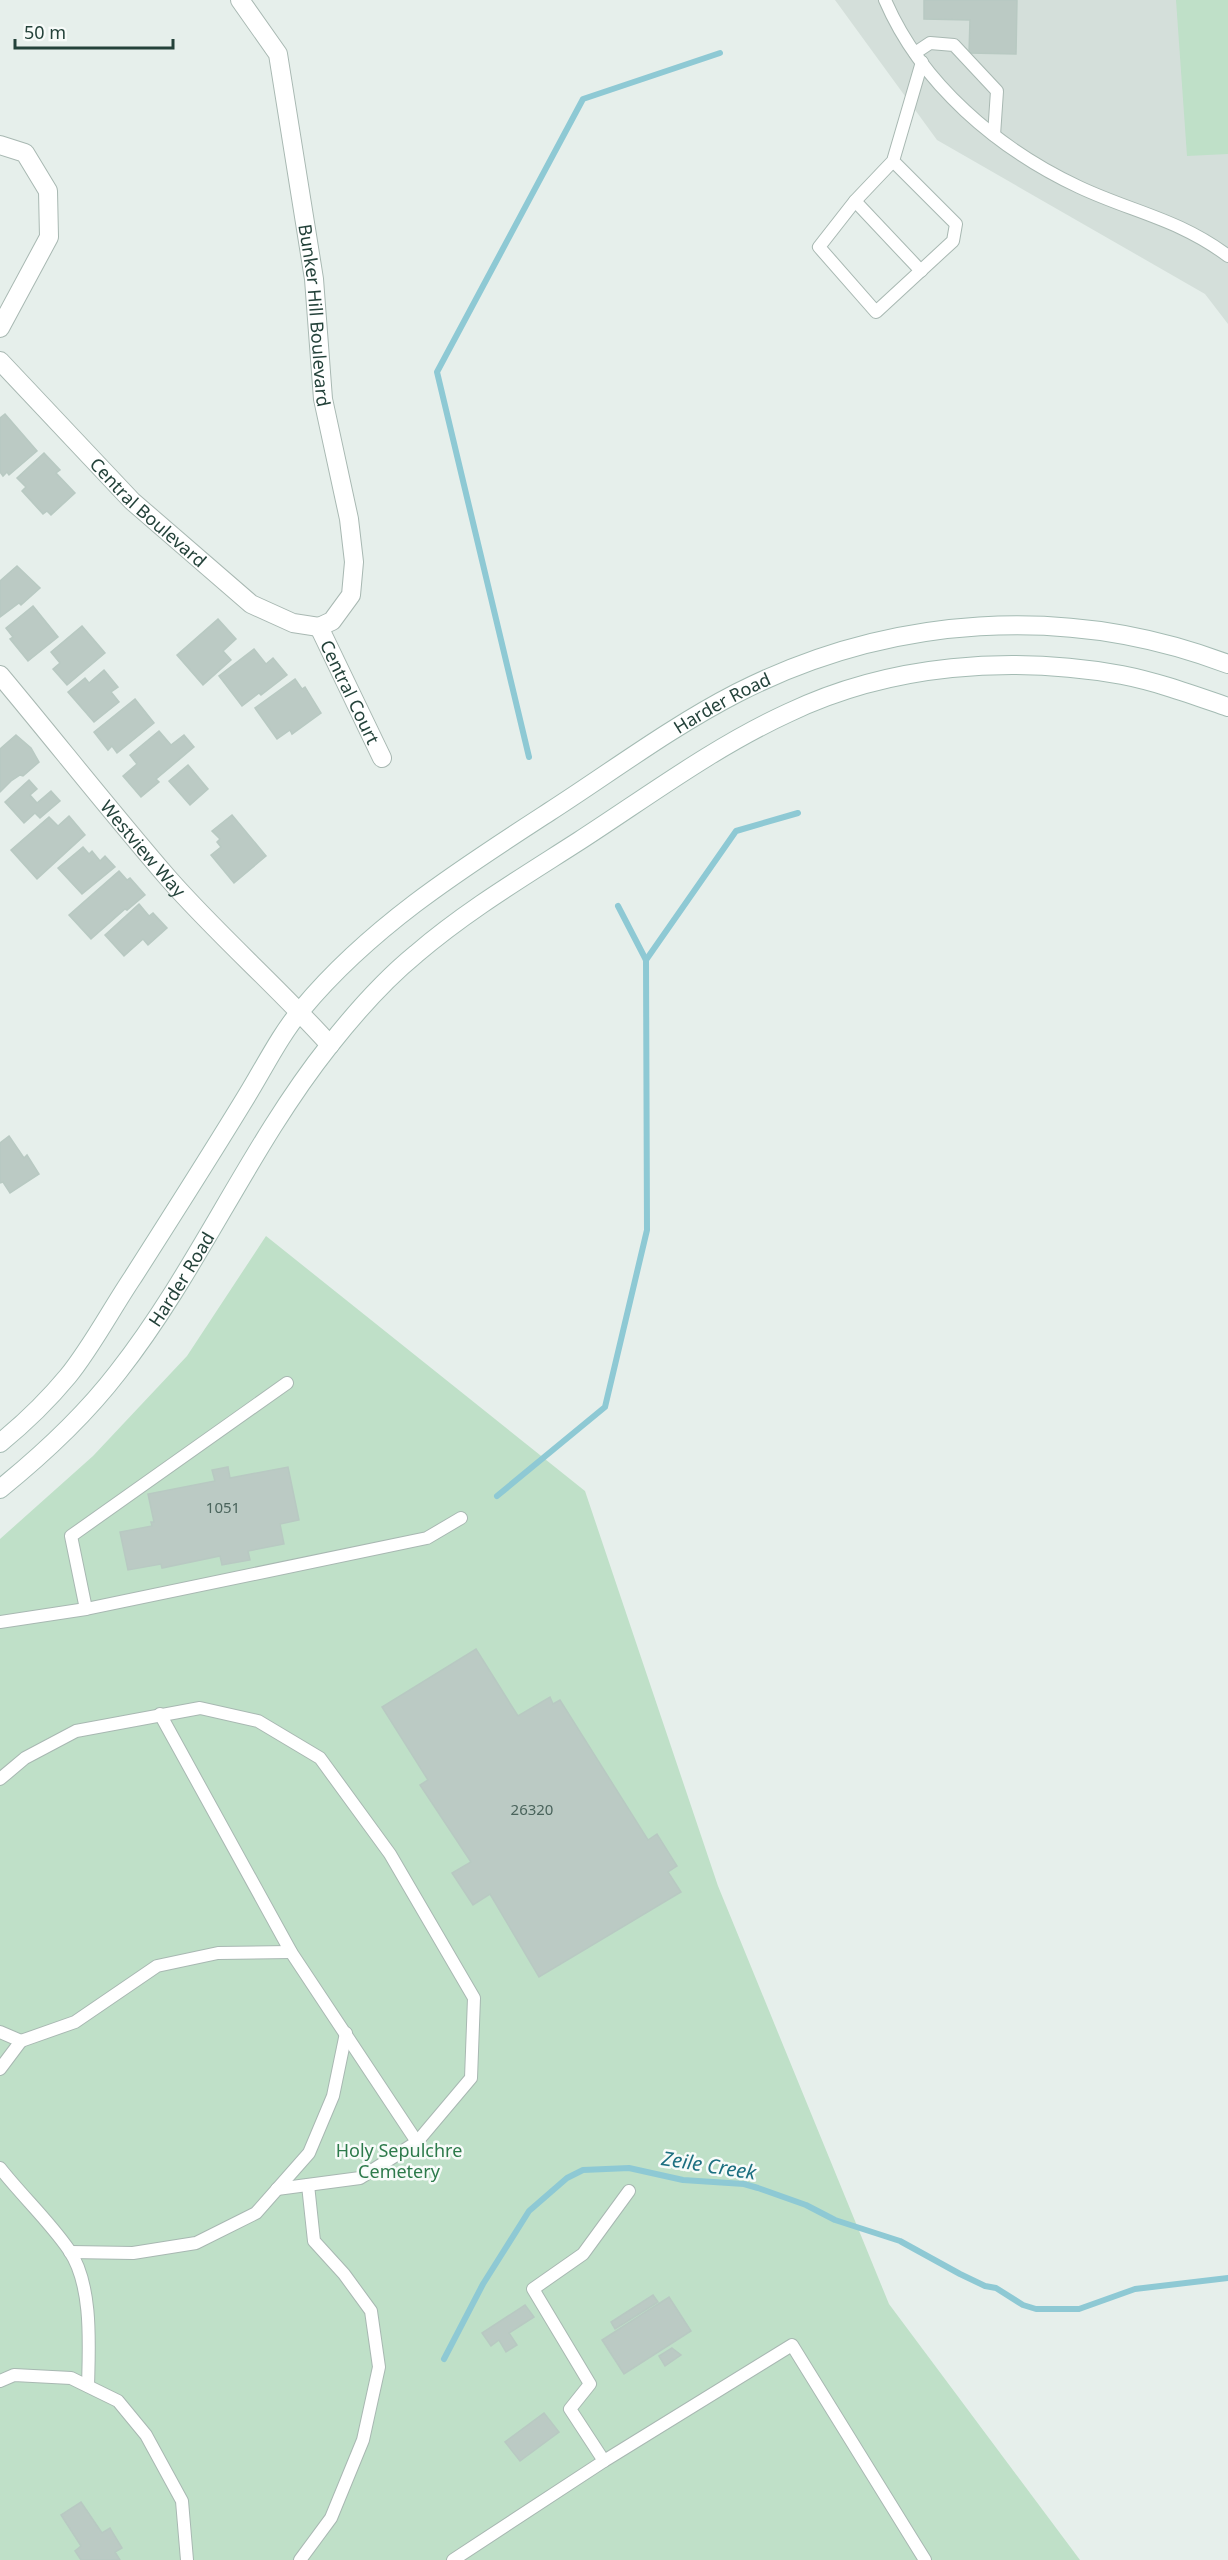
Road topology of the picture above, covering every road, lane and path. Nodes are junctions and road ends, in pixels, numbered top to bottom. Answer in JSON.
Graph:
{"nodes":[{"id":1,"x":240,"y":0,"type":"edge"},
{"id":2,"x":885,"y":0,"type":"edge"},
{"id":3,"x":918,"y":57,"type":"junction"},
{"id":4,"x":994,"y":135,"type":"junction"},
{"id":5,"x":0,"y":145,"type":"edge"},
{"id":6,"x":893,"y":161,"type":"junction"},
{"id":7,"x":855,"y":201,"type":"junction"},
{"id":8,"x":1228,"y":256,"type":"edge"},
{"id":9,"x":921,"y":271,"type":"junction"},
{"id":10,"x":0,"y":328,"type":"edge"},
{"id":11,"x":0,"y":361,"type":"edge"},
{"id":12,"x":319,"y":627,"type":"junction"},
{"id":13,"x":1228,"y":664,"type":"edge"},
{"id":14,"x":0,"y":675,"type":"edge"},
{"id":15,"x":1228,"y":706,"type":"edge"},
{"id":16,"x":382,"y":758,"type":"dead end"},
{"id":17,"x":300,"y":1011,"type":"junction"},
{"id":18,"x":330,"y":1045,"type":"junction"},
{"id":19,"x":287,"y":1383,"type":"dead end"},
{"id":20,"x":0,"y":1443,"type":"edge"},
{"id":21,"x":0,"y":1489,"type":"edge"},
{"id":22,"x":461,"y":1518,"type":"dead end"},
{"id":23,"x":86,"y":1609,"type":"junction"},
{"id":24,"x":0,"y":1622,"type":"edge"},
{"id":25,"x":160,"y":1714,"type":"junction"},
{"id":26,"x":0,"y":1779,"type":"edge"},
{"id":27,"x":291,"y":1952,"type":"junction"},
{"id":28,"x":0,"y":2032,"type":"edge"},
{"id":29,"x":346,"y":2033,"type":"junction"},
{"id":30,"x":21,"y":2041,"type":"junction"},
{"id":31,"x":0,"y":2069,"type":"edge"},
{"id":32,"x":417,"y":2142,"type":"junction"},
{"id":33,"x":0,"y":2168,"type":"edge"},
{"id":34,"x":308,"y":2185,"type":"junction"},
{"id":35,"x":277,"y":2188,"type":"junction"},
{"id":36,"x":629,"y":2191,"type":"dead end"},
{"id":37,"x":70,"y":2252,"type":"junction"},
{"id":38,"x":0,"y":2380,"type":"edge"},
{"id":39,"x":88,"y":2386,"type":"junction"},
{"id":40,"x":604,"y":2461,"type":"junction"},
{"id":41,"x":187,"y":2560,"type":"edge"},
{"id":42,"x":300,"y":2560,"type":"edge"},
{"id":43,"x":453,"y":2560,"type":"edge"},
{"id":44,"x":925,"y":2560,"type":"edge"}],
"edges":[{"from":1,"to":12,"type":"street","name":"Bunker Hill Boulevard"},
{"from":2,"to":3,"type":"lane"},
{"from":3,"to":4,"type":"lane"},
{"from":3,"to":4,"type":"lane"},
{"from":3,"to":6,"type":"lane"},
{"from":4,"to":8,"type":"lane"},
{"from":5,"to":10,"type":"street"},
{"from":6,"to":7,"type":"lane"},
{"from":6,"to":9,"type":"lane"},
{"from":7,"to":9,"type":"lane"},
{"from":7,"to":9,"type":"lane"},
{"from":11,"to":12,"type":"street","name":"Central Boulevard"},
{"from":12,"to":16,"type":"street","name":"Central Court"},
{"from":13,"to":17,"type":"street","name":"Harder Road"},
{"from":14,"to":17,"type":"street","name":"Westview Way"},
{"from":15,"to":18,"type":"street","name":"Harder Road"},
{"from":17,"to":18,"type":"street"},
{"from":17,"to":20,"type":"street","name":"Harder Road"},
{"from":18,"to":21,"type":"street","name":"Harder Road"},
{"from":19,"to":23,"type":"lane"},
{"from":22,"to":23,"type":"lane"},
{"from":23,"to":24,"type":"lane"},
{"from":25,"to":26,"type":"lane"},
{"from":25,"to":27,"type":"lane"},
{"from":25,"to":32,"type":"lane"},
{"from":27,"to":29,"type":"lane"},
{"from":27,"to":30,"type":"lane"},
{"from":28,"to":30,"type":"lane"},
{"from":29,"to":32,"type":"lane"},
{"from":29,"to":35,"type":"lane"},
{"from":30,"to":31,"type":"lane"},
{"from":32,"to":34,"type":"lane"},
{"from":33,"to":37,"type":"lane"},
{"from":34,"to":35,"type":"lane"},
{"from":34,"to":42,"type":"lane"},
{"from":35,"to":37,"type":"lane"},
{"from":36,"to":40,"type":"lane"},
{"from":37,"to":39,"type":"lane"},
{"from":38,"to":39,"type":"lane"},
{"from":39,"to":41,"type":"lane"},
{"from":40,"to":43,"type":"lane"},
{"from":40,"to":44,"type":"lane"}]}
